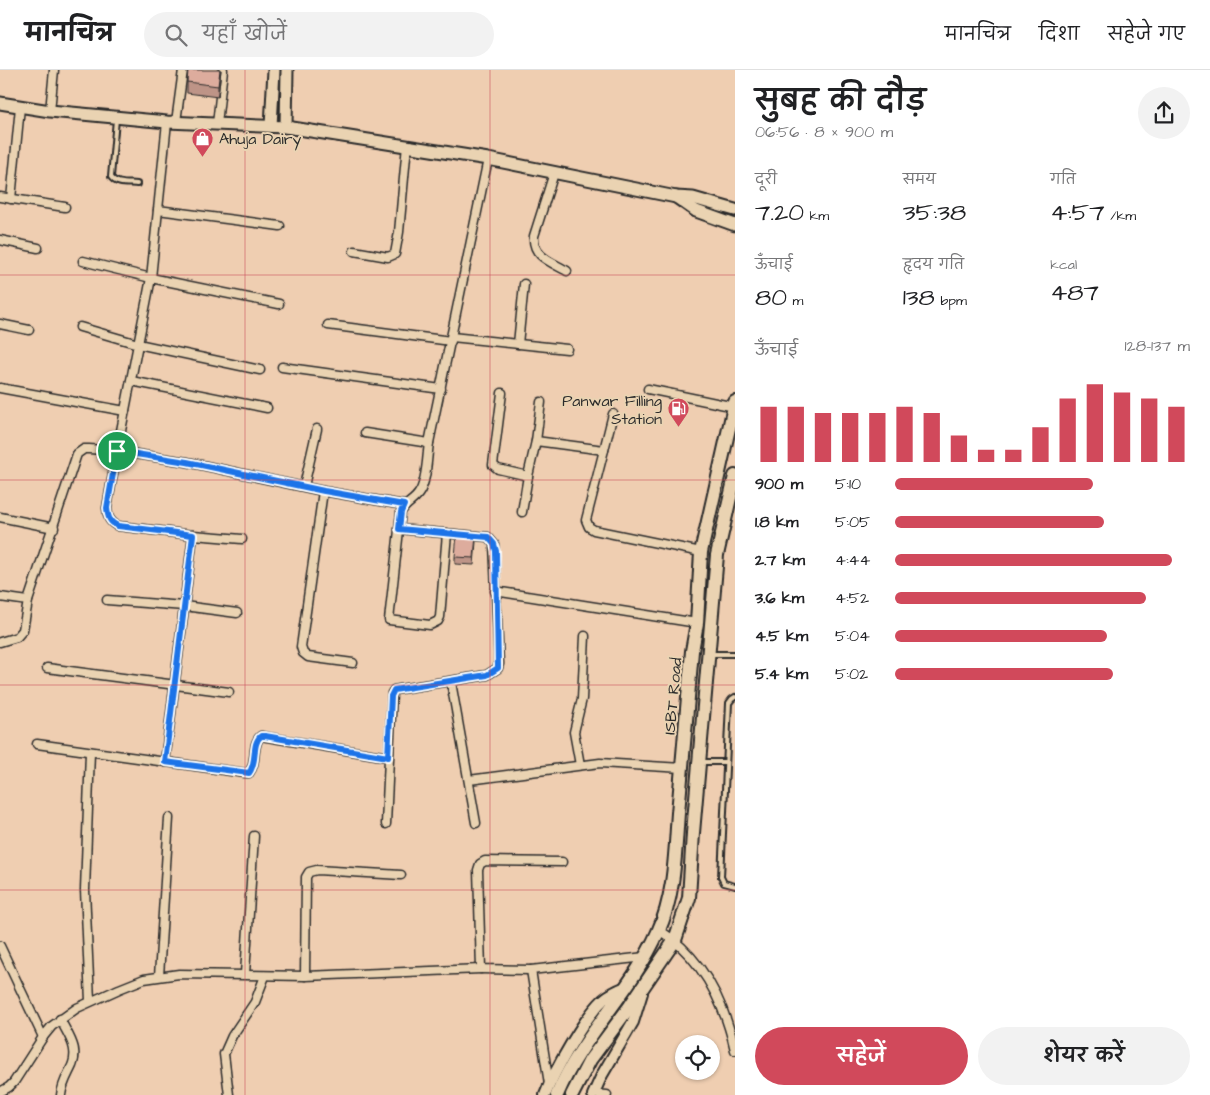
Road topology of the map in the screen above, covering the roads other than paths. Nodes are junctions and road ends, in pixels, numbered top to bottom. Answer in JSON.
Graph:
{"nodes":[{"id":1,"x":54,"y":70,"type":"edge"},
{"id":2,"x":183,"y":70,"type":"edge"},
{"id":3,"x":223,"y":70,"type":"edge"},
{"id":4,"x":274,"y":70,"type":"edge"},
{"id":5,"x":287,"y":70,"type":"edge"},
{"id":6,"x":0,"y":103,"type":"edge"},
{"id":7,"x":20,"y":106,"type":"junction"},
{"id":8,"x":50,"y":111,"type":"junction"},
{"id":9,"x":116,"y":117,"type":"junction"},
{"id":10,"x":171,"y":122,"type":"junction"},
{"id":11,"x":217,"y":124,"type":"junction"},
{"id":12,"x":272,"y":126,"type":"junction"},
{"id":13,"x":286,"y":127,"type":"junction"},
{"id":14,"x":406,"y":145,"type":"junction"},
{"id":15,"x":488,"y":159,"type":"junction"},
{"id":16,"x":554,"y":173,"type":"junction"},
{"id":17,"x":137,"y":184,"type":"dead end"},
{"id":18,"x":0,"y":197,"type":"edge"},
{"id":19,"x":676,"y":197,"type":"junction"},
{"id":20,"x":11,"y":199,"type":"junction"},
{"id":21,"x":65,"y":207,"type":"dead end"},
{"id":22,"x":158,"y":210,"type":"junction"},
{"id":23,"x":735,"y":210,"type":"edge"},
{"id":24,"x":735,"y":224,"type":"edge"},
{"id":25,"x":280,"y":226,"type":"dead end"},
{"id":26,"x":0,"y":240,"type":"edge"},
{"id":27,"x":38,"y":248,"type":"dead end"},
{"id":28,"x":354,"y":251,"type":"dead end"},
{"id":29,"x":83,"y":261,"type":"dead end"},
{"id":30,"x":567,"y":270,"type":"dead end"},
{"id":31,"x":151,"y":278,"type":"junction"},
{"id":32,"x":524,"y":284,"type":"dead end"},
{"id":33,"x":279,"y":304,"type":"dead end"},
{"id":34,"x":0,"y":324,"type":"edge"},
{"id":35,"x":328,"y":326,"type":"dead end"},
{"id":36,"x":80,"y":327,"type":"dead end"},
{"id":37,"x":29,"y":330,"type":"dead end"},
{"id":38,"x":451,"y":339,"type":"junction"},
{"id":39,"x":138,"y":344,"type":"junction"},
{"id":40,"x":518,"y":344,"type":"junction"},
{"id":41,"x":567,"y":349,"type":"dead end"},
{"id":42,"x":282,"y":367,"type":"dead end"},
{"id":43,"x":260,"y":370,"type":"dead end"},
{"id":44,"x":131,"y":381,"type":"junction"},
{"id":45,"x":0,"y":388,"type":"edge"},
{"id":46,"x":441,"y":389,"type":"junction"},
{"id":47,"x":648,"y":389,"type":"dead end"},
{"id":48,"x":502,"y":393,"type":"dead end"},
{"id":49,"x":541,"y":402,"type":"dead end"},
{"id":50,"x":735,"y":405,"type":"edge"},
{"id":51,"x":267,"y":408,"type":"dead end"},
{"id":52,"x":125,"y":411,"type":"junction"},
{"id":53,"x":613,"y":414,"type":"dead end"},
{"id":54,"x":317,"y":429,"type":"dead end"},
{"id":55,"x":365,"y":434,"type":"dead end"},
{"id":56,"x":536,"y":441,"type":"junction"},
{"id":57,"x":429,"y":443,"type":"junction"},
{"id":58,"x":604,"y":450,"type":"junction"},
{"id":59,"x":117,"y":451,"type":"junction"},
{"id":60,"x":528,"y":476,"type":"junction"},
{"id":61,"x":735,"y":476,"type":"edge"},
{"id":62,"x":304,"y":486,"type":"junction"},
{"id":63,"x":324,"y":491,"type":"junction"},
{"id":64,"x":404,"y":505,"type":"junction"},
{"id":65,"x":522,"y":512,"type":"dead end"},
{"id":66,"x":0,"y":517,"type":"edge"},
{"id":67,"x":54,"y":528,"type":"junction"},
{"id":68,"x":399,"y":529,"type":"junction"},
{"id":69,"x":447,"y":532,"type":"junction"},
{"id":70,"x":193,"y":535,"type":"junction"},
{"id":71,"x":242,"y":539,"type":"dead end"},
{"id":72,"x":701,"y":552,"type":"junction"},
{"id":73,"x":496,"y":591,"type":"junction"},
{"id":74,"x":0,"y":597,"type":"edge"},
{"id":75,"x":107,"y":600,"type":"dead end"},
{"id":76,"x":28,"y":601,"type":"junction"},
{"id":77,"x":184,"y":606,"type":"junction"},
{"id":78,"x":238,"y":613,"type":"dead end"},
{"id":79,"x":697,"y":623,"type":"junction"},
{"id":80,"x":585,"y":636,"type":"dead end"},
{"id":81,"x":0,"y":642,"type":"edge"},
{"id":82,"x":708,"y":654,"type":"junction"},
{"id":83,"x":735,"y":654,"type":"edge"},
{"id":84,"x":353,"y":663,"type":"dead end"},
{"id":85,"x":47,"y":668,"type":"dead end"},
{"id":86,"x":451,"y":682,"type":"junction"},
{"id":87,"x":174,"y":685,"type":"junction"},
{"id":88,"x":229,"y":692,"type":"dead end"},
{"id":89,"x":735,"y":697,"type":"edge"},
{"id":90,"x":37,"y":744,"type":"dead end"},
{"id":91,"x":90,"y":752,"type":"junction"},
{"id":92,"x":388,"y":757,"type":"junction"},
{"id":93,"x":165,"y":762,"type":"junction"},
{"id":94,"x":699,"y":762,"type":"junction"},
{"id":95,"x":726,"y":762,"type":"junction"},
{"id":96,"x":580,"y":765,"type":"junction"},
{"id":97,"x":682,"y":768,"type":"junction"},
{"id":98,"x":468,"y":780,"type":"junction"},
{"id":99,"x":169,"y":818,"type":"dead end"},
{"id":100,"x":476,"y":823,"type":"dead end"},
{"id":101,"x":386,"y":824,"type":"dead end"},
{"id":102,"x":254,"y":836,"type":"dead end"},
{"id":103,"x":562,"y":862,"type":"dead end"},
{"id":104,"x":402,"y":875,"type":"dead end"},
{"id":105,"x":735,"y":886,"type":"edge"},
{"id":106,"x":659,"y":930,"type":"junction"},
{"id":107,"x":675,"y":940,"type":"junction"},
{"id":108,"x":0,"y":948,"type":"edge"},
{"id":109,"x":645,"y":957,"type":"junction"},
{"id":110,"x":481,"y":969,"type":"junction"},
{"id":111,"x":531,"y":970,"type":"junction"},
{"id":112,"x":245,"y":974,"type":"junction"},
{"id":113,"x":159,"y":976,"type":"junction"},
{"id":114,"x":265,"y":976,"type":"junction"},
{"id":115,"x":305,"y":976,"type":"junction"},
{"id":116,"x":645,"y":985,"type":"junction"},
{"id":117,"x":628,"y":986,"type":"junction"},
{"id":118,"x":90,"y":1001,"type":"junction"},
{"id":119,"x":60,"y":1019,"type":"junction"},
{"id":120,"x":43,"y":1037,"type":"junction"},
{"id":121,"x":735,"y":1050,"type":"edge"},
{"id":122,"x":549,"y":1084,"type":"junction"},
{"id":123,"x":0,"y":1092,"type":"edge"},
{"id":124,"x":594,"y":1094,"type":"edge"},
{"id":125,"x":61,"y":1095,"type":"edge"},
{"id":126,"x":229,"y":1095,"type":"edge"},
{"id":127,"x":545,"y":1095,"type":"edge"},
{"id":128,"x":557,"y":1095,"type":"edge"},
{"id":129,"x":572,"y":1095,"type":"edge"},
{"id":130,"x":607,"y":1095,"type":"edge"}],
"edges":[{"from":1,"to":8,"type":"street"},
{"from":2,"to":10,"type":"street"},
{"from":3,"to":11,"type":"street"},
{"from":4,"to":12,"type":"main road"},
{"from":5,"to":13,"type":"main road"},
{"from":6,"to":7,"type":"main road"},
{"from":7,"to":8,"type":"main road"},
{"from":7,"to":20,"type":"street"},
{"from":8,"to":9,"type":"main road"},
{"from":9,"to":10,"type":"main road"},
{"from":9,"to":17,"type":"lane"},
{"from":10,"to":11,"type":"main road"},
{"from":10,"to":22,"type":"street"},
{"from":11,"to":12,"type":"main road"},
{"from":12,"to":13,"type":"main road"},
{"from":13,"to":14,"type":"main road"},
{"from":14,"to":15,"type":"main road"},
{"from":14,"to":28,"type":"street"},
{"from":15,"to":16,"type":"main road"},
{"from":15,"to":38,"type":"street"},
{"from":16,"to":19,"type":"main road"},
{"from":16,"to":30,"type":"street"},
{"from":18,"to":20,"type":"street"},
{"from":19,"to":23,"type":"main road"},
{"from":19,"to":24,"type":"main road"},
{"from":20,"to":21,"type":"street"},
{"from":22,"to":25,"type":"street"},
{"from":22,"to":31,"type":"street"},
{"from":26,"to":27,"type":"street"},
{"from":29,"to":31,"type":"street"},
{"from":31,"to":33,"type":"street"},
{"from":31,"to":39,"type":"street"},
{"from":32,"to":40,"type":"street"},
{"from":34,"to":37,"type":"street"},
{"from":35,"to":38,"type":"street"},
{"from":36,"to":39,"type":"street"},
{"from":38,"to":40,"type":"street"},
{"from":38,"to":46,"type":"street"},
{"from":39,"to":43,"type":"street"},
{"from":39,"to":44,"type":"street"},
{"from":40,"to":41,"type":"street"},
{"from":42,"to":46,"type":"street"},
{"from":44,"to":51,"type":"street"},
{"from":44,"to":52,"type":"street"},
{"from":45,"to":52,"type":"street"},
{"from":46,"to":57,"type":"street"},
{"from":47,"to":50,"type":"street"},
{"from":48,"to":60,"type":"street"},
{"from":49,"to":56,"type":"street"},
{"from":50,"to":72,"type":"highway","name":"ISBT Road"},
{"from":52,"to":59,"type":"street"},
{"from":53,"to":58,"type":"street"},
{"from":54,"to":62,"type":"street"},
{"from":55,"to":57,"type":"street"},
{"from":56,"to":58,"type":"street"},
{"from":56,"to":60,"type":"street"},
{"from":57,"to":64,"type":"street"},
{"from":58,"to":72,"type":"street"},
{"from":59,"to":62,"type":"street"},
{"from":59,"to":67,"type":"street"},
{"from":59,"to":70,"type":"street"},
{"from":60,"to":65,"type":"street"},
{"from":61,"to":82,"type":"highway"},
{"from":62,"to":63,"type":"street"},
{"from":63,"to":64,"type":"street"},
{"from":63,"to":84,"type":"street"},
{"from":64,"to":68,"type":"street"},
{"from":66,"to":67,"type":"street"},
{"from":67,"to":76,"type":"street"},
{"from":68,"to":69,"type":"street"},
{"from":68,"to":69,"type":"street"},
{"from":69,"to":73,"type":"street"},
{"from":70,"to":71,"type":"street"},
{"from":70,"to":77,"type":"street"},
{"from":72,"to":79,"type":"highway","name":"ISBT Road"},
{"from":73,"to":79,"type":"street"},
{"from":73,"to":86,"type":"street"},
{"from":74,"to":76,"type":"street"},
{"from":75,"to":77,"type":"street"},
{"from":76,"to":81,"type":"street"},
{"from":77,"to":78,"type":"street"},
{"from":77,"to":87,"type":"street"},
{"from":79,"to":97,"type":"highway","name":"ISBT Road"},
{"from":80,"to":96,"type":"street"},
{"from":82,"to":83,"type":"lane"},
{"from":82,"to":94,"type":"highway"},
{"from":85,"to":87,"type":"street"},
{"from":86,"to":92,"type":"street"},
{"from":86,"to":98,"type":"street"},
{"from":87,"to":88,"type":"street"},
{"from":87,"to":93,"type":"street"},
{"from":89,"to":95,"type":"lane"},
{"from":90,"to":91,"type":"street"},
{"from":91,"to":93,"type":"street"},
{"from":91,"to":118,"type":"street"},
{"from":92,"to":93,"type":"street"},
{"from":92,"to":101,"type":"street"},
{"from":94,"to":95,"type":"lane"},
{"from":94,"to":107,"type":"highway"},
{"from":95,"to":105,"type":"lane"},
{"from":96,"to":97,"type":"street"},
{"from":96,"to":98,"type":"street"},
{"from":97,"to":106,"type":"highway","name":"ISBT Road"},
{"from":98,"to":100,"type":"street"},
{"from":99,"to":113,"type":"street"},
{"from":102,"to":112,"type":"street"},
{"from":103,"to":110,"type":"street"},
{"from":104,"to":115,"type":"street"},
{"from":106,"to":107,"type":"street"},
{"from":106,"to":109,"type":"highway","name":"ISBT Road"},
{"from":107,"to":116,"type":"highway"},
{"from":107,"to":121,"type":"street"},
{"from":108,"to":120,"type":"street"},
{"from":109,"to":111,"type":"street"},
{"from":109,"to":117,"type":"highway","name":"ISBT Road"},
{"from":110,"to":111,"type":"street"},
{"from":110,"to":115,"type":"street"},
{"from":111,"to":122,"type":"street"},
{"from":112,"to":113,"type":"street"},
{"from":112,"to":114,"type":"street"},
{"from":113,"to":118,"type":"street"},
{"from":114,"to":115,"type":"street"},
{"from":114,"to":126,"type":"street"},
{"from":116,"to":124,"type":"street"},
{"from":116,"to":129,"type":"highway"},
{"from":117,"to":122,"type":"street"},
{"from":117,"to":128,"type":"highway","name":"ISBT Road"},
{"from":118,"to":119,"type":"street"},
{"from":119,"to":120,"type":"street"},
{"from":119,"to":125,"type":"street"},
{"from":120,"to":123,"type":"street"},
{"from":122,"to":127,"type":"street"},
{"from":124,"to":130,"type":"street"}]}
